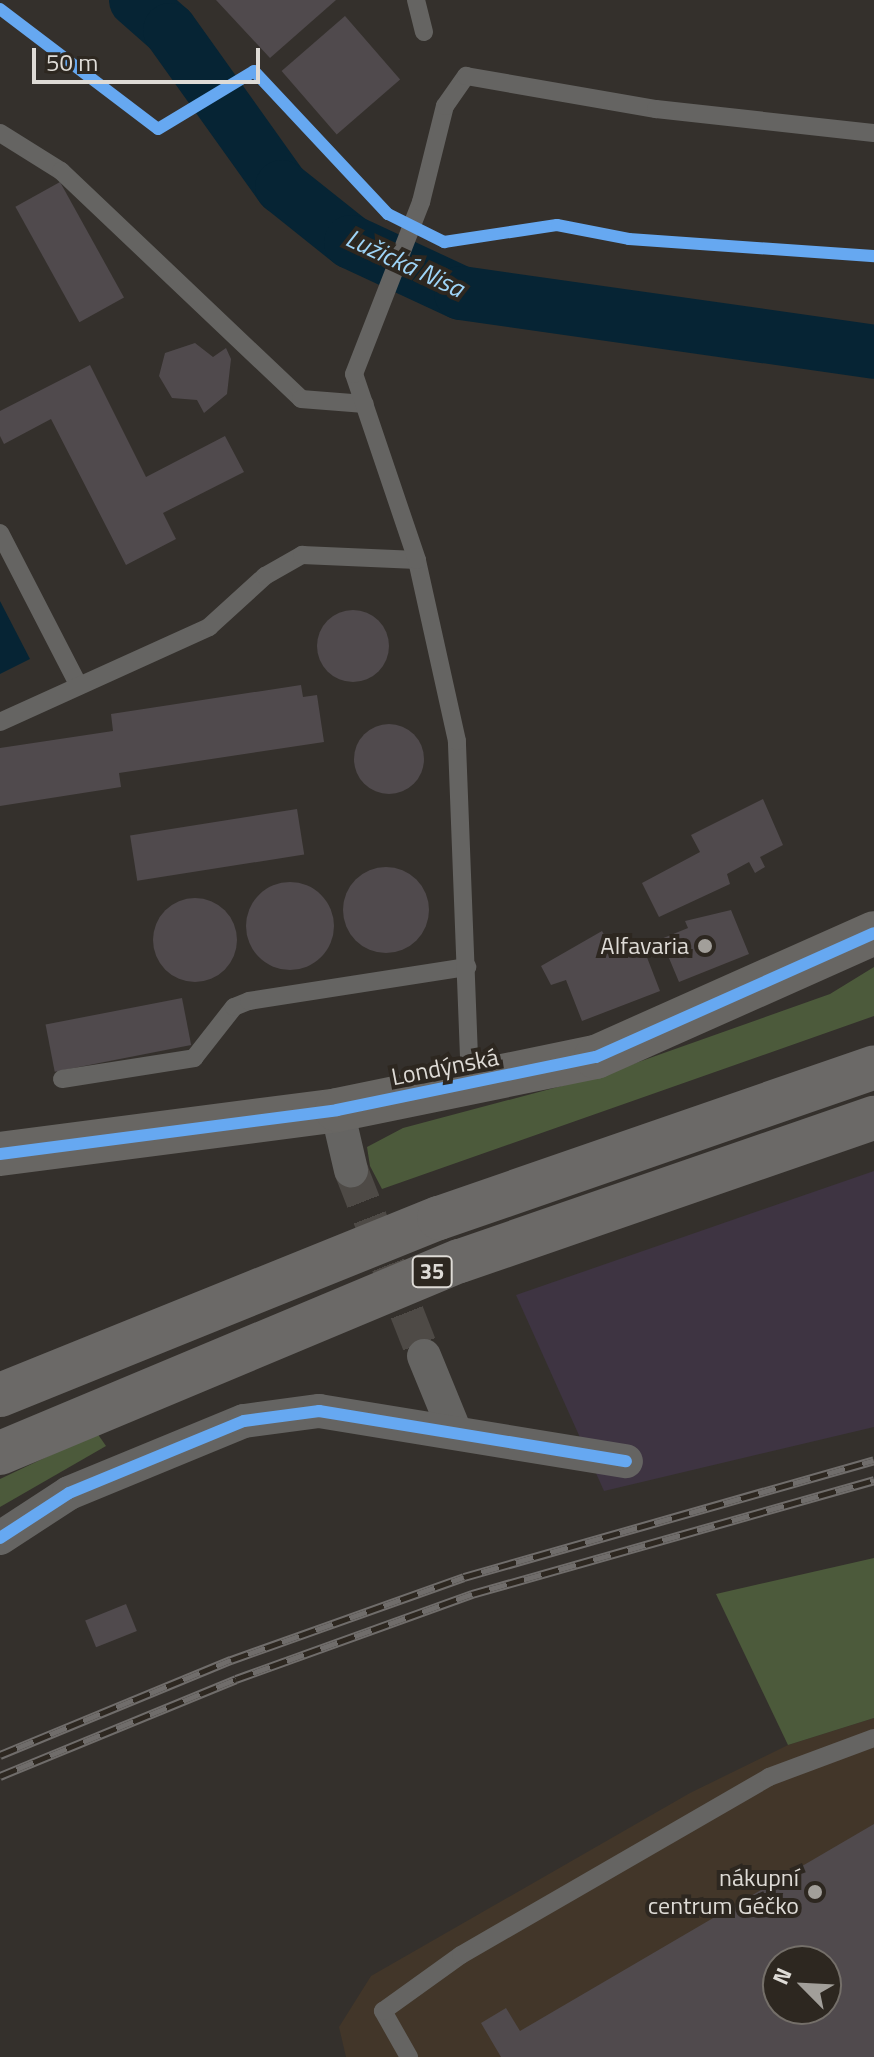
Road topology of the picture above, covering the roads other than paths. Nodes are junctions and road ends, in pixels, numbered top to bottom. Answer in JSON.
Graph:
{"nodes":[{"id":1,"x":416,"y":0,"type":"edge"},
{"id":2,"x":424,"y":32,"type":"dead end"},
{"id":3,"x":0,"y":133,"type":"edge"},
{"id":4,"x":874,"y":133,"type":"edge"},
{"id":5,"x":365,"y":404,"type":"junction"},
{"id":6,"x":0,"y":533,"type":"edge"},
{"id":7,"x":417,"y":560,"type":"junction"},
{"id":8,"x":79,"y":686,"type":"junction"},
{"id":9,"x":0,"y":722,"type":"edge"},
{"id":10,"x":874,"y":933,"type":"edge"},
{"id":11,"x":467,"y":967,"type":"junction"},
{"id":12,"x":874,"y":1067,"type":"edge"},
{"id":13,"x":62,"y":1079,"type":"dead end"},
{"id":14,"x":470,"y":1086,"type":"junction"},
{"id":15,"x":337,"y":1110,"type":"junction"},
{"id":16,"x":874,"y":1118,"type":"edge"},
{"id":17,"x":0,"y":1154,"type":"edge"},
{"id":18,"x":351,"y":1170,"type":"tunnel mouth"},
{"id":19,"x":424,"y":1356,"type":"tunnel mouth"},
{"id":20,"x":69,"y":1364,"type":"junction"},
{"id":21,"x":0,"y":1384,"type":"edge"},
{"id":22,"x":0,"y":1395,"type":"edge"},
{"id":23,"x":454,"y":1429,"type":"junction"},
{"id":24,"x":0,"y":1453,"type":"edge"},
{"id":25,"x":626,"y":1461,"type":"dead end"},
{"id":26,"x":0,"y":1538,"type":"edge"},
{"id":27,"x":874,"y":1738,"type":"edge"},
{"id":28,"x":409,"y":2057,"type":"edge"}],
"edges":[{"from":1,"to":2,"type":"lane"},
{"from":3,"to":5,"type":"lane"},
{"from":4,"to":5,"type":"lane"},
{"from":5,"to":7,"type":"lane"},
{"from":6,"to":8,"type":"lane"},
{"from":7,"to":8,"type":"lane"},
{"from":7,"to":11,"type":"lane"},
{"from":8,"to":9,"type":"lane"},
{"from":10,"to":14,"type":"street","name":"Londýnská"},
{"from":11,"to":13,"type":"lane"},
{"from":11,"to":14,"type":"lane"},
{"from":12,"to":20,"type":"highway","number":"35"},
{"from":14,"to":15,"type":"street","name":"Londýnská"},
{"from":15,"to":17,"type":"street","name":"Londýnská"},
{"from":15,"to":18,"type":"street"},
{"from":16,"to":24,"type":"highway","number":"35"},
{"from":19,"to":23,"type":"street"},
{"from":20,"to":21,"type":"lane"},
{"from":20,"to":22,"type":"highway","number":"35"},
{"from":23,"to":25,"type":"street"},
{"from":23,"to":26,"type":"street"},
{"from":27,"to":28,"type":"lane"}]}
